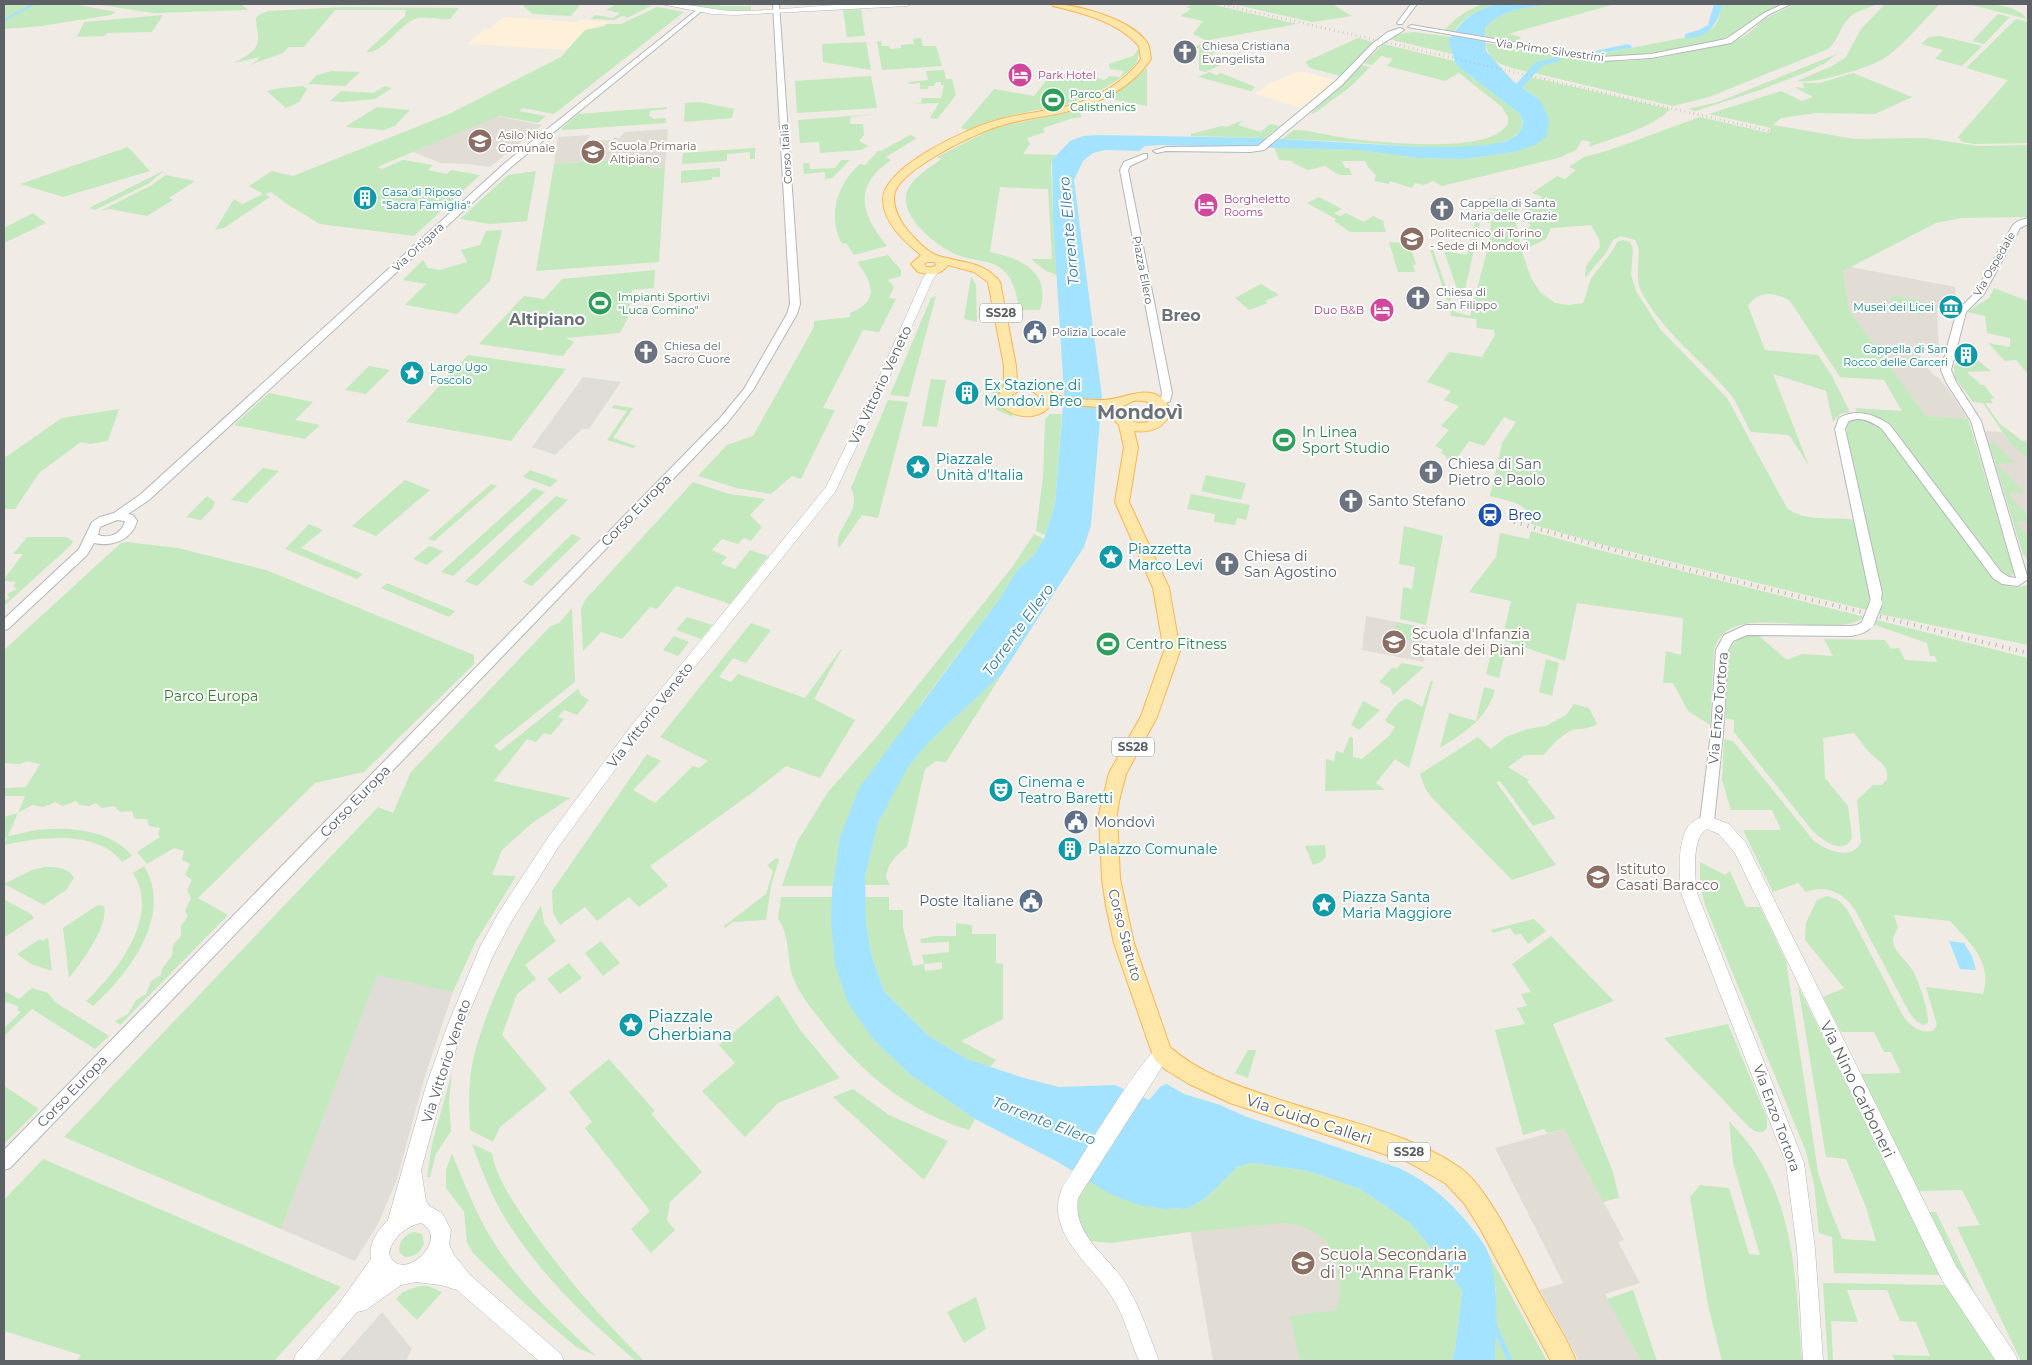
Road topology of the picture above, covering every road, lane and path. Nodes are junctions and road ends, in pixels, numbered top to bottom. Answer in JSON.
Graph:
{"nodes":[{"id":1,"x":668,"y":4,"type":"edge"},
{"id":2,"x":907,"y":4,"type":"edge"},
{"id":3,"x":1056,"y":4,"type":"edge"},
{"id":4,"x":1414,"y":4,"type":"edge"},
{"id":5,"x":1788,"y":4,"type":"edge"},
{"id":6,"x":1067,"y":5,"type":"edge"},
{"id":7,"x":776,"y":8,"type":"edge"},
{"id":8,"x":700,"y":10,"type":"junction"},
{"id":9,"x":1402,"y":27,"type":"junction"},
{"id":10,"x":2028,"y":221,"type":"edge"},
{"id":11,"x":957,"y":265,"type":"joint"},
{"id":12,"x":931,"y":268,"type":"junction"},
{"id":13,"x":978,"y":269,"type":"joint"},
{"id":14,"x":795,"y":304,"type":"joint"},
{"id":15,"x":1948,"y":359,"type":"joint"},
{"id":16,"x":1010,"y":366,"type":"junction"},
{"id":17,"x":1029,"y":386,"type":"junction"},
{"id":18,"x":1011,"y":389,"type":"junction"},
{"id":19,"x":1154,"y":400,"type":"junction"},
{"id":20,"x":1045,"y":402,"type":"junction"},
{"id":21,"x":1109,"y":408,"type":"junction"},
{"id":22,"x":1125,"y":423,"type":"junction"},
{"id":23,"x":1144,"y":427,"type":"junction"},
{"id":24,"x":1131,"y":447,"type":"junction"},
{"id":25,"x":145,"y":496,"type":"junction"},
{"id":26,"x":117,"y":516,"type":"junction"},
{"id":27,"x":129,"y":518,"type":"junction"},
{"id":28,"x":92,"y":537,"type":"junction"},
{"id":29,"x":107,"y":540,"type":"junction"},
{"id":30,"x":84,"y":552,"type":"junction"},
{"id":31,"x":4,"y":626,"type":"edge"},
{"id":32,"x":1707,"y":822,"type":"junction"},
{"id":33,"x":1162,"y":1053,"type":"junction"},
{"id":34,"x":4,"y":1162,"type":"edge"},
{"id":35,"x":414,"y":1166,"type":"junction"},
{"id":36,"x":422,"y":1213,"type":"junction"},
{"id":37,"x":397,"y":1222,"type":"junction"},
{"id":38,"x":440,"y":1244,"type":"junction"},
{"id":39,"x":382,"y":1260,"type":"junction"},
{"id":40,"x":407,"y":1273,"type":"junction"},
{"id":41,"x":463,"y":1282,"type":"junction"},
{"id":42,"x":341,"y":1318,"type":"junction"},
{"id":43,"x":303,"y":1361,"type":"edge"},
{"id":44,"x":554,"y":1361,"type":"edge"},
{"id":45,"x":1149,"y":1361,"type":"edge"},
{"id":46,"x":1564,"y":1361,"type":"edge"},
{"id":47,"x":1813,"y":1361,"type":"edge"},
{"id":48,"x":2008,"y":1361,"type":"edge"}],
"edges":[{"from":1,"to":8,"type":"main road"},
{"from":2,"to":7,"type":"main road"},
{"from":3,"to":6,"type":"main road"},
{"from":4,"to":9,"type":"street"},
{"from":5,"to":9,"type":"street","name":"Via Primo Silvestrini"},
{"from":6,"to":12,"type":"main road"},
{"from":7,"to":8,"type":"main road"},
{"from":7,"to":14,"type":"street","name":"Corso Italia"},
{"from":8,"to":25,"type":"street","name":"Via Ortigara"},
{"from":9,"to":19,"type":"street","name":"Piazza Ellero"},
{"from":10,"to":15,"type":"street","name":"Via Ospedale"},
{"from":11,"to":12,"type":"main road","number":"SS28"},
{"from":11,"to":13,"type":"main road","number":"SS28"},
{"from":12,"to":35,"type":"main road","name":"Via Vittorio Veneto"},
{"from":13,"to":16,"type":"main road","number":"SS28"},
{"from":14,"to":34,"type":"street","name":"Corso Europa"},
{"from":15,"to":32,"type":"street","name":"Via Enzo Tortora","bridge":true},
{"from":16,"to":17,"type":"main road"},
{"from":16,"to":18,"type":"main road","number":"SS28"},
{"from":17,"to":18,"type":"main road"},
{"from":17,"to":20,"type":"main road"},
{"from":18,"to":20,"type":"main road"},
{"from":19,"to":21,"type":"main road"},
{"from":19,"to":23,"type":"main road","name":"Piazza Ellero"},
{"from":20,"to":21,"type":"main road"},
{"from":21,"to":22,"type":"main road"},
{"from":22,"to":23,"type":"main road"},
{"from":22,"to":24,"type":"main road","name":"Corso Statuto","number":"SS28"},
{"from":23,"to":24,"type":"main road","name":"Corso Statuto","number":"SS28"},
{"from":24,"to":33,"type":"main road","name":"Corso Statuto","number":"SS28"},
{"from":25,"to":26,"type":"street","name":"Via Ortigara"},
{"from":25,"to":27,"type":"street","name":"Via Ortigara"},
{"from":26,"to":27,"type":"street"},
{"from":26,"to":28,"type":"street","name":"Via Ortigara"},
{"from":27,"to":29,"type":"street","name":"Via Ortigara"},
{"from":28,"to":29,"type":"street"},
{"from":28,"to":30,"type":"street","name":"Via Ortigara"},
{"from":29,"to":30,"type":"street"},
{"from":30,"to":31,"type":"street"},
{"from":32,"to":47,"type":"main road","name":"Via Enzo Tortora"},
{"from":32,"to":48,"type":"main road","name":"Via Nino Carboneri"},
{"from":33,"to":45,"type":"main road"},
{"from":33,"to":46,"type":"main road","name":"Via Guido Calleri","number":"SS28"},
{"from":35,"to":36,"type":"main road","name":"Via Vittorio Veneto"},
{"from":35,"to":37,"type":"main road","name":"Via Vittorio Veneto"},
{"from":36,"to":37,"type":"main road"},
{"from":36,"to":38,"type":"main road"},
{"from":37,"to":39,"type":"main road","name":"Via Vittorio Veneto"},
{"from":38,"to":40,"type":"main road"},
{"from":38,"to":41,"type":"main road"},
{"from":39,"to":40,"type":"main road"},
{"from":39,"to":42,"type":"main road"},
{"from":40,"to":41,"type":"main road"},
{"from":40,"to":42,"type":"main road"},
{"from":41,"to":44,"type":"main road"},
{"from":42,"to":43,"type":"main road"}]}
